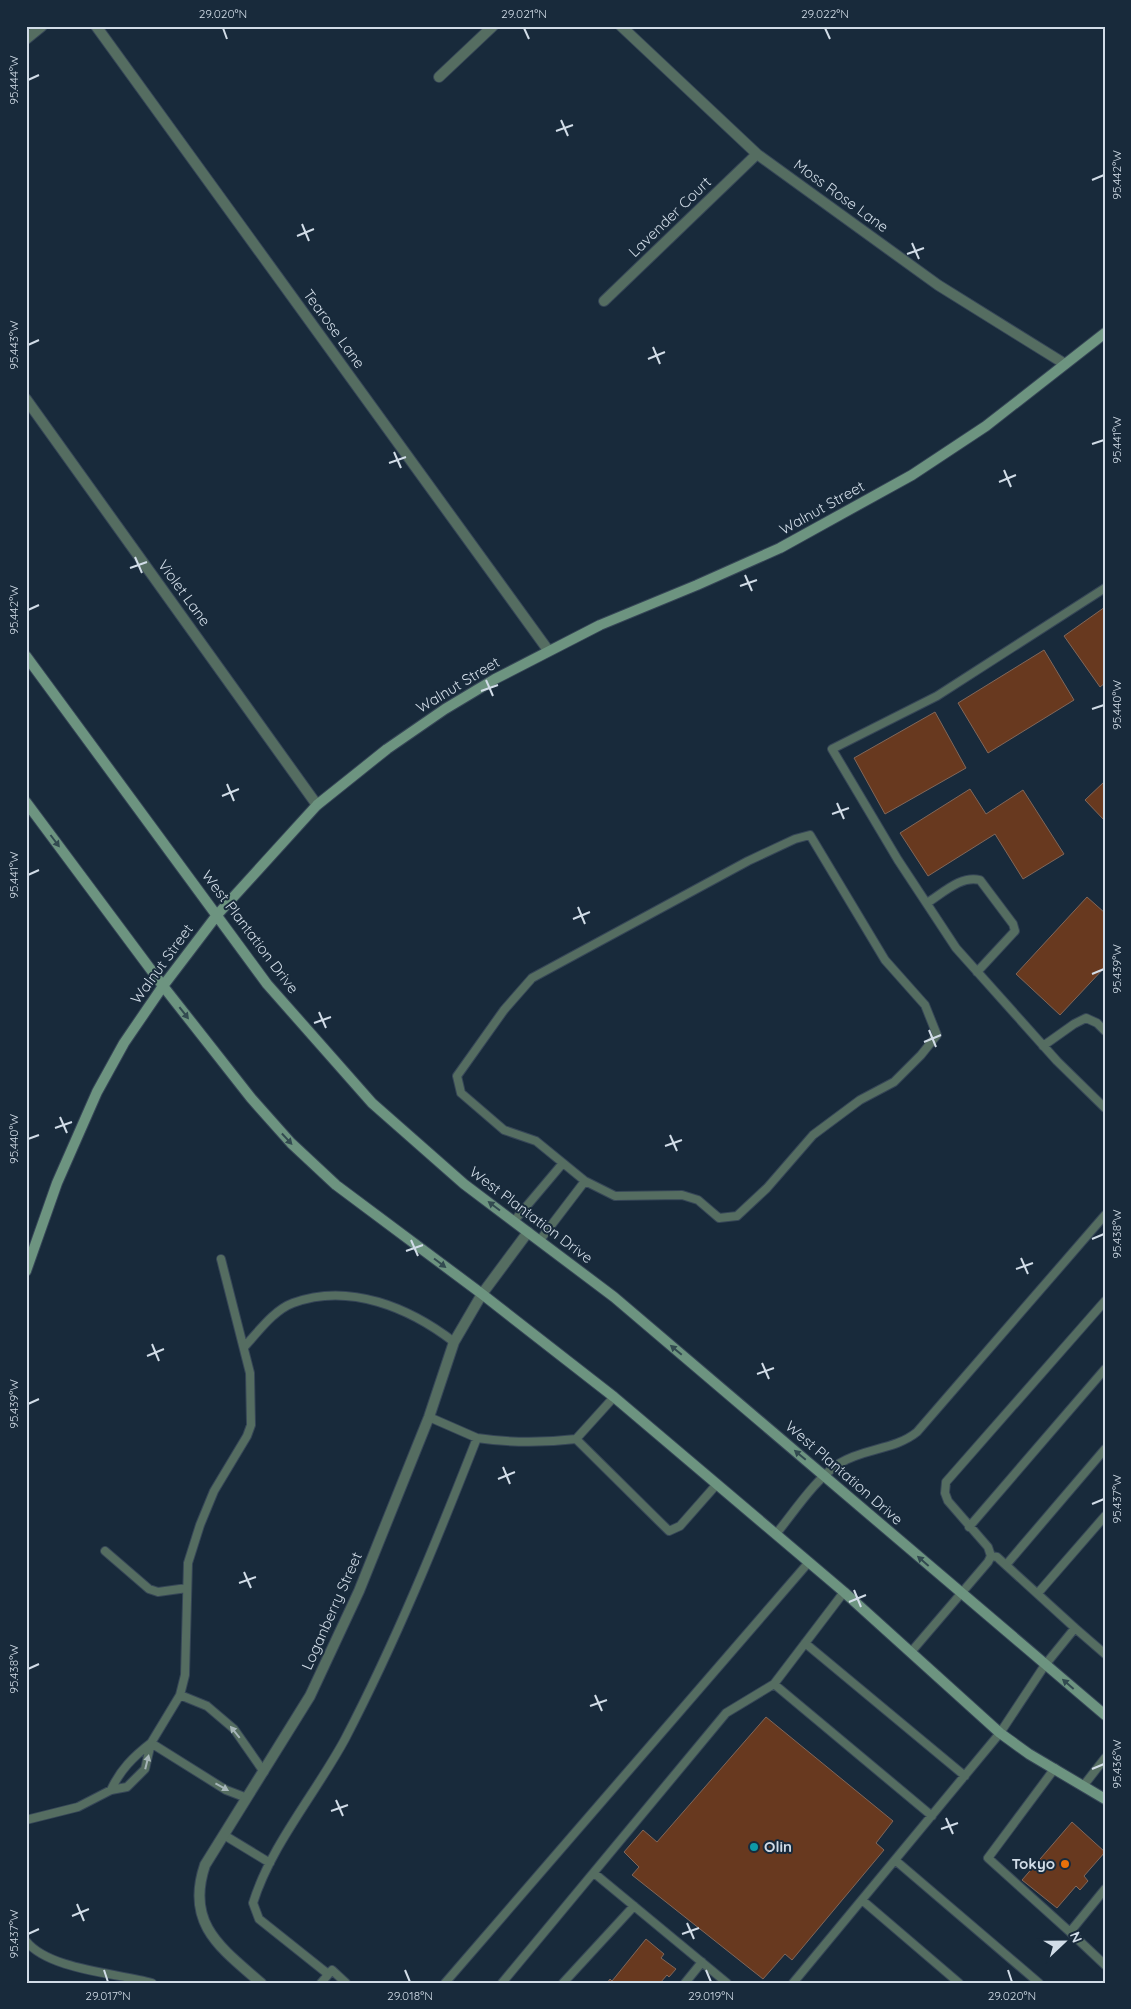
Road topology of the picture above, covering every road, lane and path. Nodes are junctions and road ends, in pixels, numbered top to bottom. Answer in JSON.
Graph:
{"nodes":[{"id":1,"x":42,"y":26,"type":"edge"},
{"id":2,"x":96,"y":26,"type":"edge"},
{"id":3,"x":493,"y":26,"type":"edge"},
{"id":4,"x":621,"y":26,"type":"edge"},
{"id":5,"x":26,"y":40,"type":"edge"},
{"id":6,"x":439,"y":77,"type":"dead end"},
{"id":7,"x":757,"y":154,"type":"junction"},
{"id":8,"x":604,"y":301,"type":"dead end"},
{"id":9,"x":1105,"y":333,"type":"edge"},
{"id":10,"x":1065,"y":364,"type":"junction"},
{"id":11,"x":26,"y":399,"type":"edge"},
{"id":12,"x":1105,"y":588,"type":"edge"},
{"id":13,"x":548,"y":650,"type":"junction"},
{"id":14,"x":26,"y":656,"type":"edge"},
{"id":15,"x":26,"y":802,"type":"edge"},
{"id":16,"x":317,"y":805,"type":"junction"},
{"id":17,"x":927,"y":903,"type":"junction"},
{"id":18,"x":217,"y":915,"type":"junction"},
{"id":19,"x":978,"y":972,"type":"junction"},
{"id":20,"x":163,"y":986,"type":"junction"},
{"id":21,"x":1105,"y":1031,"type":"edge"},
{"id":22,"x":1043,"y":1046,"type":"junction"},
{"id":23,"x":1105,"y":1108,"type":"edge"},
{"id":24,"x":563,"y":1162,"type":"junction"},
{"id":25,"x":585,"y":1181,"type":"junction"},
{"id":26,"x":1105,"y":1215,"type":"edge"},
{"id":27,"x":514,"y":1221,"type":"junction"},
{"id":28,"x":528,"y":1232,"type":"junction"},
{"id":29,"x":540,"y":1240,"type":"junction"},
{"id":30,"x":221,"y":1259,"type":"dead end"},
{"id":31,"x":26,"y":1270,"type":"edge"},
{"id":32,"x":482,"y":1294,"type":"junction"},
{"id":33,"x":1105,"y":1301,"type":"edge"},
{"id":34,"x":454,"y":1342,"type":"junction"},
{"id":35,"x":245,"y":1346,"type":"junction"},
{"id":36,"x":1105,"y":1369,"type":"edge"},
{"id":37,"x":614,"y":1397,"type":"junction"},
{"id":38,"x":429,"y":1417,"type":"junction"},
{"id":39,"x":477,"y":1438,"type":"junction"},
{"id":40,"x":576,"y":1439,"type":"junction"},
{"id":41,"x":1105,"y":1449,"type":"edge"},
{"id":42,"x":824,"y":1476,"type":"junction"},
{"id":43,"x":717,"y":1484,"type":"junction"},
{"id":44,"x":1105,"y":1516,"type":"edge"},
{"id":45,"x":969,"y":1527,"type":"junction"},
{"id":46,"x":776,"y":1534,"type":"junction"},
{"id":47,"x":105,"y":1550,"type":"dead end"},
{"id":48,"x":991,"y":1556,"type":"junction"},
{"id":49,"x":809,"y":1562,"type":"junction"},
{"id":50,"x":1006,"y":1565,"type":"junction"},
{"id":51,"x":187,"y":1588,"type":"junction"},
{"id":52,"x":844,"y":1592,"type":"junction"},
{"id":53,"x":960,"y":1593,"type":"junction"},
{"id":54,"x":1038,"y":1593,"type":"junction"},
{"id":55,"x":1075,"y":1628,"type":"junction"},
{"id":56,"x":805,"y":1643,"type":"junction"},
{"id":57,"x":910,"y":1652,"type":"junction"},
{"id":58,"x":1105,"y":1654,"type":"edge"},
{"id":59,"x":1045,"y":1665,"type":"junction"},
{"id":60,"x":774,"y":1684,"type":"junction"},
{"id":61,"x":180,"y":1695,"type":"junction"},
{"id":62,"x":1105,"y":1716,"type":"edge"},
{"id":63,"x":1000,"y":1733,"type":"junction"},
{"id":64,"x":151,"y":1743,"type":"junction"},
{"id":65,"x":1105,"y":1758,"type":"edge"},
{"id":66,"x":1055,"y":1768,"type":"junction"},
{"id":67,"x":264,"y":1772,"type":"junction"},
{"id":68,"x":965,"y":1776,"type":"junction"},
{"id":69,"x":1084,"y":1786,"type":"junction"},
{"id":70,"x":112,"y":1790,"type":"junction"},
{"id":71,"x":247,"y":1798,"type":"junction"},
{"id":72,"x":1105,"y":1799,"type":"edge"},
{"id":73,"x":932,"y":1816,"type":"junction"},
{"id":74,"x":26,"y":1820,"type":"edge"},
{"id":75,"x":224,"y":1835,"type":"junction"},
{"id":76,"x":895,"y":1860,"type":"junction"},
{"id":77,"x":270,"y":1863,"type":"junction"},
{"id":78,"x":594,"y":1873,"type":"junction"},
{"id":79,"x":1105,"y":1889,"type":"edge"},
{"id":80,"x":862,"y":1900,"type":"junction"},
{"id":81,"x":634,"y":1906,"type":"junction"},
{"id":82,"x":1070,"y":1932,"type":"junction"},
{"id":83,"x":26,"y":1941,"type":"edge"},
{"id":84,"x":702,"y":1962,"type":"junction"},
{"id":85,"x":1105,"y":1965,"type":"edge"},
{"id":86,"x":328,"y":1974,"type":"junction"},
{"id":87,"x":795,"y":1982,"type":"edge"},
{"id":88,"x":152,"y":1983,"type":"edge"},
{"id":89,"x":261,"y":1983,"type":"edge"},
{"id":90,"x":321,"y":1983,"type":"edge"},
{"id":91,"x":346,"y":1983,"type":"edge"},
{"id":92,"x":444,"y":1983,"type":"edge"},
{"id":93,"x":502,"y":1983,"type":"edge"},
{"id":94,"x":563,"y":1983,"type":"edge"},
{"id":95,"x":685,"y":1983,"type":"edge"},
{"id":96,"x":727,"y":1983,"type":"edge"},
{"id":97,"x":959,"y":1983,"type":"edge"},
{"id":98,"x":1039,"y":1983,"type":"edge"}],
"edges":[{"from":1,"to":5,"type":"street"},
{"from":2,"to":13,"type":"street","name":"Tearose Lane"},
{"from":3,"to":6,"type":"street"},
{"from":4,"to":7,"type":"street","name":"Moss Rose Lane"},
{"from":7,"to":8,"type":"street","name":"Lavender Court"},
{"from":7,"to":10,"type":"street","name":"Moss Rose Lane"},
{"from":9,"to":10,"type":"main road","name":"Walnut Street"},
{"from":10,"to":13,"type":"main road","name":"Walnut Street"},
{"from":11,"to":16,"type":"street","name":"Violet Lane"},
{"from":12,"to":17,"type":"lane"},
{"from":13,"to":16,"type":"main road","name":"Walnut Street"},
{"from":14,"to":18,"type":"main road","name":"West Plantation Drive"},
{"from":15,"to":20,"type":"main road","one_way":true},
{"from":16,"to":18,"type":"main road","name":"Walnut Street"},
{"from":17,"to":19,"type":"lane"},
{"from":17,"to":19,"type":"lane"},
{"from":18,"to":20,"type":"main road","name":"Walnut Street"},
{"from":27,"to":18,"type":"main road","name":"West Plantation Drive","one_way":true},
{"from":19,"to":22,"type":"lane"},
{"from":20,"to":31,"type":"main road","name":"Walnut Street"},
{"from":20,"to":32,"type":"main road","one_way":true},
{"from":21,"to":22,"type":"lane"},
{"from":22,"to":23,"type":"lane"},
{"from":24,"to":25,"type":"lane"},
{"from":24,"to":25,"type":"lane"},
{"from":24,"to":27,"type":"lane"},
{"from":25,"to":29,"type":"lane"},
{"from":26,"to":42,"type":"lane"},
{"from":27,"to":28,"type":"main road","name":"West Plantation Drive"},
{"from":28,"to":29,"type":"main road","name":"West Plantation Drive"},
{"from":28,"to":32,"type":"street","name":"Loganberry Street"},
{"from":42,"to":29,"type":"main road","name":"West Plantation Drive","one_way":true},
{"from":30,"to":35,"type":"lane"},
{"from":32,"to":34,"type":"street","name":"Loganberry Street"},
{"from":32,"to":37,"type":"main road"},
{"from":33,"to":45,"type":"lane"},
{"from":34,"to":35,"type":"lane"},
{"from":34,"to":38,"type":"street","name":"Loganberry Street"},
{"from":35,"to":51,"type":"lane"},
{"from":36,"to":45,"type":"lane"},
{"from":37,"to":40,"type":"lane"},
{"from":37,"to":43,"type":"main road"},
{"from":38,"to":39,"type":"lane"},
{"from":38,"to":67,"type":"street","name":"Loganberry Street"},
{"from":39,"to":40,"type":"lane"},
{"from":39,"to":77,"type":"lane"},
{"from":40,"to":43,"type":"lane"},
{"from":41,"to":50,"type":"lane"},
{"from":42,"to":46,"type":"lane"},
{"from":53,"to":42,"type":"main road","name":"West Plantation Drive","one_way":true},
{"from":43,"to":46,"type":"main road"},
{"from":44,"to":54,"type":"lane"},
{"from":45,"to":48,"type":"lane"},
{"from":46,"to":49,"type":"main road"},
{"from":47,"to":51,"type":"lane"},
{"from":48,"to":50,"type":"lane"},
{"from":48,"to":53,"type":"lane"},
{"from":49,"to":52,"type":"main road"},
{"from":49,"to":92,"type":"lane"},
{"from":50,"to":54,"type":"lane"},
{"from":51,"to":61,"type":"lane"},
{"from":52,"to":56,"type":"lane"},
{"from":52,"to":57,"type":"main road"},
{"from":53,"to":57,"type":"lane"},
{"from":53,"to":59,"type":"main road","name":"West Plantation Drive"},
{"from":54,"to":55,"type":"lane"},
{"from":55,"to":58,"type":"lane"},
{"from":55,"to":59,"type":"lane"},
{"from":56,"to":60,"type":"lane"},
{"from":56,"to":68,"type":"lane"},
{"from":57,"to":63,"type":"main road"},
{"from":62,"to":59,"type":"main road","name":"West Plantation Drive","one_way":true},
{"from":59,"to":63,"type":"lane"},
{"from":60,"to":73,"type":"lane"},
{"from":60,"to":78,"type":"lane"},
{"from":61,"to":64,"type":"lane"},
{"from":67,"to":61,"type":"lane","one_way":true},
{"from":63,"to":66,"type":"main road"},
{"from":63,"to":68,"type":"lane"},
{"from":64,"to":70,"type":"lane"},
{"from":70,"to":64,"type":"lane","one_way":true},
{"from":64,"to":71,"type":"lane","one_way":true},
{"from":65,"to":69,"type":"lane"},
{"from":66,"to":69,"type":"main road"},
{"from":66,"to":82,"type":"lane"},
{"from":67,"to":71,"type":"street","name":"Loganberry Street"},
{"from":68,"to":73,"type":"lane"},
{"from":69,"to":72,"type":"main road"},
{"from":70,"to":74,"type":"lane"},
{"from":71,"to":75,"type":"street","name":"Loganberry Street"},
{"from":73,"to":76,"type":"lane"},
{"from":75,"to":77,"type":"lane"},
{"from":75,"to":89,"type":"street","name":"Loganberry Street"},
{"from":76,"to":80,"type":"lane"},
{"from":76,"to":98,"type":"lane"},
{"from":77,"to":86,"type":"lane"},
{"from":78,"to":81,"type":"lane"},
{"from":78,"to":93,"type":"lane"},
{"from":79,"to":82,"type":"lane"},
{"from":80,"to":87,"type":"lane"},
{"from":80,"to":97,"type":"lane"},
{"from":81,"to":84,"type":"lane"},
{"from":81,"to":94,"type":"lane"},
{"from":82,"to":85,"type":"lane"},
{"from":83,"to":88,"type":"lane"},
{"from":84,"to":95,"type":"lane"},
{"from":84,"to":96,"type":"lane"},
{"from":86,"to":90,"type":"lane"},
{"from":86,"to":91,"type":"lane"}]}
